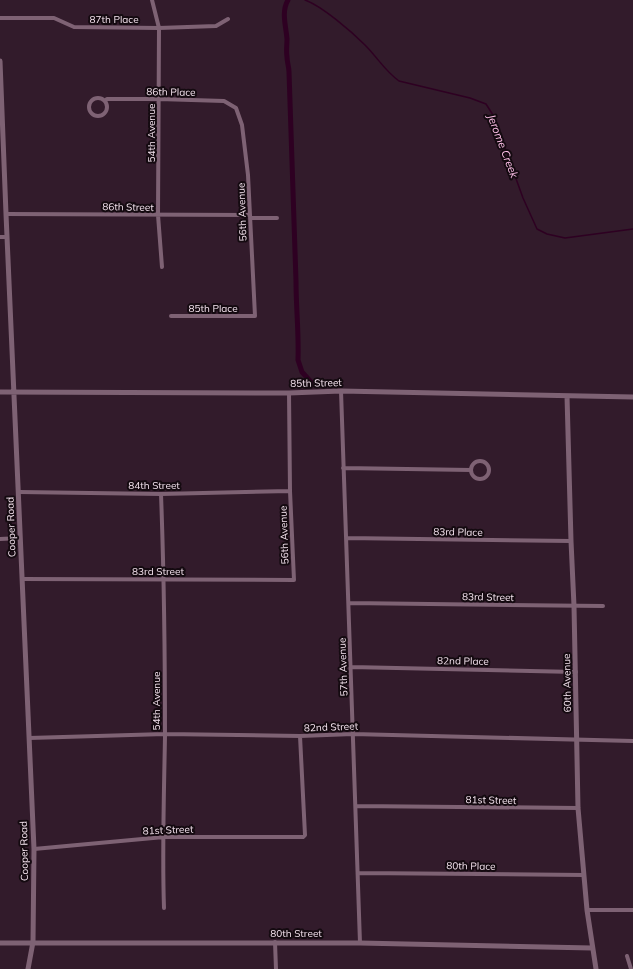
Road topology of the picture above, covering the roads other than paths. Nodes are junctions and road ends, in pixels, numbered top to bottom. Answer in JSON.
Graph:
{"nodes":[{"id":1,"x":152,"y":0,"type":"edge"},
{"id":2,"x":0,"y":18,"type":"edge"},
{"id":3,"x":228,"y":19,"type":"dead end"},
{"id":4,"x":159,"y":28,"type":"junction"},
{"id":5,"x":0,"y":61,"type":"edge"},
{"id":6,"x":159,"y":99,"type":"junction"},
{"id":7,"x":105,"y":101,"type":"junction"},
{"id":8,"x":236,"y":108,"type":"joint"},
{"id":9,"x":6,"y":214,"type":"junction"},
{"id":10,"x":158,"y":215,"type":"junction"},
{"id":11,"x":249,"y":217,"type":"junction"},
{"id":12,"x":277,"y":218,"type":"dead end"},
{"id":13,"x":0,"y":237,"type":"edge"},
{"id":14,"x":7,"y":237,"type":"junction"},
{"id":15,"x":162,"y":267,"type":"dead end"},
{"id":16,"x":171,"y":316,"type":"dead end"},
{"id":17,"x":255,"y":316,"type":"joint"},
{"id":18,"x":341,"y":391,"type":"junction"},
{"id":19,"x":0,"y":392,"type":"edge"},
{"id":20,"x":14,"y":392,"type":"junction"},
{"id":21,"x":290,"y":393,"type":"junction"},
{"id":22,"x":567,"y":396,"type":"junction"},
{"id":23,"x":633,"y":397,"type":"edge"},
{"id":24,"x":343,"y":468,"type":"junction"},
{"id":25,"x":471,"y":470,"type":"junction"},
{"id":26,"x":290,"y":491,"type":"junction"},
{"id":27,"x":18,"y":492,"type":"junction"},
{"id":28,"x":161,"y":494,"type":"junction"},
{"id":29,"x":20,"y":538,"type":"junction"},
{"id":30,"x":346,"y":538,"type":"junction"},
{"id":31,"x":0,"y":539,"type":"edge"},
{"id":32,"x":571,"y":541,"type":"junction"},
{"id":33,"x":22,"y":579,"type":"junction"},
{"id":34,"x":164,"y":579,"type":"junction"},
{"id":35,"x":294,"y":580,"type":"joint"},
{"id":36,"x":349,"y":603,"type":"junction"},
{"id":37,"x":574,"y":606,"type":"junction"},
{"id":38,"x":603,"y":606,"type":"dead end"},
{"id":39,"x":351,"y":667,"type":"junction"},
{"id":40,"x":576,"y":672,"type":"junction"},
{"id":41,"x":164,"y":734,"type":"junction"},
{"id":42,"x":353,"y":734,"type":"junction"},
{"id":43,"x":300,"y":736,"type":"junction"},
{"id":44,"x":29,"y":738,"type":"junction"},
{"id":45,"x":576,"y":739,"type":"junction"},
{"id":46,"x":633,"y":740,"type":"edge"},
{"id":47,"x":356,"y":806,"type":"junction"},
{"id":48,"x":578,"y":808,"type":"junction"},
{"id":49,"x":164,"y":837,"type":"junction"},
{"id":50,"x":34,"y":849,"type":"junction"},
{"id":51,"x":358,"y":872,"type":"junction"},
{"id":52,"x":584,"y":875,"type":"junction"},
{"id":53,"x":164,"y":908,"type":"dead end"},
{"id":54,"x":587,"y":910,"type":"junction"},
{"id":55,"x":633,"y":910,"type":"edge"},
{"id":56,"x":33,"y":942,"type":"junction"},
{"id":57,"x":276,"y":942,"type":"junction"},
{"id":58,"x":0,"y":943,"type":"edge"},
{"id":59,"x":360,"y":943,"type":"junction"},
{"id":60,"x":592,"y":948,"type":"junction"},
{"id":61,"x":627,"y":956,"type":"dead end"},
{"id":62,"x":28,"y":969,"type":"edge"},
{"id":63,"x":276,"y":969,"type":"edge"},
{"id":64,"x":596,"y":969,"type":"edge"},
{"id":65,"x":631,"y":969,"type":"edge"}],
"edges":[{"from":1,"to":4,"type":"street","name":"54th Avenue"},
{"from":2,"to":4,"type":"street","name":"87th Place"},
{"from":3,"to":4,"type":"street","name":"87th Place"},
{"from":4,"to":6,"type":"street","name":"54th Avenue"},
{"from":5,"to":9,"type":"street","name":"Cooper Road"},
{"from":6,"to":7,"type":"street","name":"86th Place"},
{"from":6,"to":8,"type":"street","name":"86th Place"},
{"from":6,"to":10,"type":"street","name":"54th Avenue"},
{"from":7,"to":7,"type":"street","name":"86th Place"},
{"from":8,"to":11,"type":"street","name":"56th Avenue"},
{"from":9,"to":10,"type":"street","name":"86th Street"},
{"from":9,"to":14,"type":"street","name":"Cooper Road"},
{"from":10,"to":11,"type":"street","name":"86th Street"},
{"from":10,"to":15,"type":"street","name":"54th Avenue"},
{"from":11,"to":12,"type":"street","name":"86th Street"},
{"from":11,"to":17,"type":"street","name":"56th Avenue"},
{"from":13,"to":14,"type":"street"},
{"from":14,"to":20,"type":"street","name":"Cooper Road"},
{"from":16,"to":17,"type":"street","name":"85th Place"},
{"from":18,"to":21,"type":"street","name":"85th Street"},
{"from":18,"to":22,"type":"street","name":"85th Street"},
{"from":18,"to":24,"type":"street","name":"57th Avenue"},
{"from":19,"to":20,"type":"street","name":"85th Street"},
{"from":20,"to":21,"type":"street","name":"85th Street"},
{"from":20,"to":27,"type":"street","name":"Cooper Road"},
{"from":21,"to":26,"type":"street","name":"56th Avenue"},
{"from":22,"to":23,"type":"street","name":"85th Street"},
{"from":22,"to":32,"type":"street","name":"60th Avenue"},
{"from":24,"to":25,"type":"street"},
{"from":24,"to":30,"type":"street","name":"57th Avenue"},
{"from":25,"to":25,"type":"street"},
{"from":26,"to":28,"type":"street","name":"84th Street"},
{"from":26,"to":35,"type":"street","name":"56th Avenue"},
{"from":27,"to":28,"type":"street","name":"84th Street"},
{"from":27,"to":29,"type":"street","name":"Cooper Road"},
{"from":28,"to":34,"type":"street","name":"54th Avenue"},
{"from":29,"to":31,"type":"street"},
{"from":29,"to":33,"type":"street","name":"Cooper Road"},
{"from":30,"to":32,"type":"street","name":"83rd Place"},
{"from":30,"to":36,"type":"street","name":"57th Avenue"},
{"from":32,"to":37,"type":"street","name":"60th Avenue"},
{"from":33,"to":34,"type":"street","name":"83rd Street"},
{"from":33,"to":44,"type":"street","name":"Cooper Road"},
{"from":34,"to":35,"type":"street","name":"83rd Street"},
{"from":34,"to":41,"type":"street","name":"54th Avenue"},
{"from":36,"to":37,"type":"street","name":"83rd Street"},
{"from":36,"to":39,"type":"street","name":"57th Avenue"},
{"from":37,"to":38,"type":"street","name":"83rd Street"},
{"from":37,"to":40,"type":"street","name":"60th Avenue"},
{"from":39,"to":40,"type":"street","name":"82nd Place"},
{"from":39,"to":42,"type":"street","name":"57th Avenue"},
{"from":40,"to":45,"type":"street","name":"60th Avenue"},
{"from":41,"to":43,"type":"street","name":"82nd Street"},
{"from":41,"to":44,"type":"street","name":"82nd Street"},
{"from":41,"to":49,"type":"street","name":"54th Avenue"},
{"from":42,"to":43,"type":"street","name":"82nd Street"},
{"from":42,"to":45,"type":"street","name":"82nd Street"},
{"from":42,"to":47,"type":"street","name":"57th Avenue"},
{"from":43,"to":49,"type":"street","name":"81st Street"},
{"from":44,"to":50,"type":"street","name":"Cooper Road"},
{"from":45,"to":46,"type":"street","name":"82nd Street"},
{"from":45,"to":48,"type":"street","name":"60th Avenue"},
{"from":47,"to":48,"type":"street","name":"81st Street"},
{"from":47,"to":51,"type":"street","name":"57th Avenue"},
{"from":48,"to":52,"type":"street","name":"60th Avenue"},
{"from":49,"to":50,"type":"street","name":"81st Street"},
{"from":49,"to":53,"type":"street","name":"54th Avenue"},
{"from":50,"to":56,"type":"street","name":"Cooper Road"},
{"from":51,"to":52,"type":"street","name":"80th Place"},
{"from":51,"to":59,"type":"street","name":"57th Avenue"},
{"from":52,"to":54,"type":"street","name":"60th Avenue"},
{"from":54,"to":55,"type":"street"},
{"from":54,"to":60,"type":"street","name":"60th Avenue"},
{"from":56,"to":57,"type":"street","name":"80th Street"},
{"from":56,"to":58,"type":"street","name":"80th Street"},
{"from":56,"to":62,"type":"street","name":"Cooper Road"},
{"from":57,"to":59,"type":"street","name":"80th Street"},
{"from":57,"to":63,"type":"street"},
{"from":59,"to":60,"type":"street","name":"80th Street"},
{"from":60,"to":64,"type":"street","name":"60th Avenue"},
{"from":61,"to":65,"type":"street"}]}
